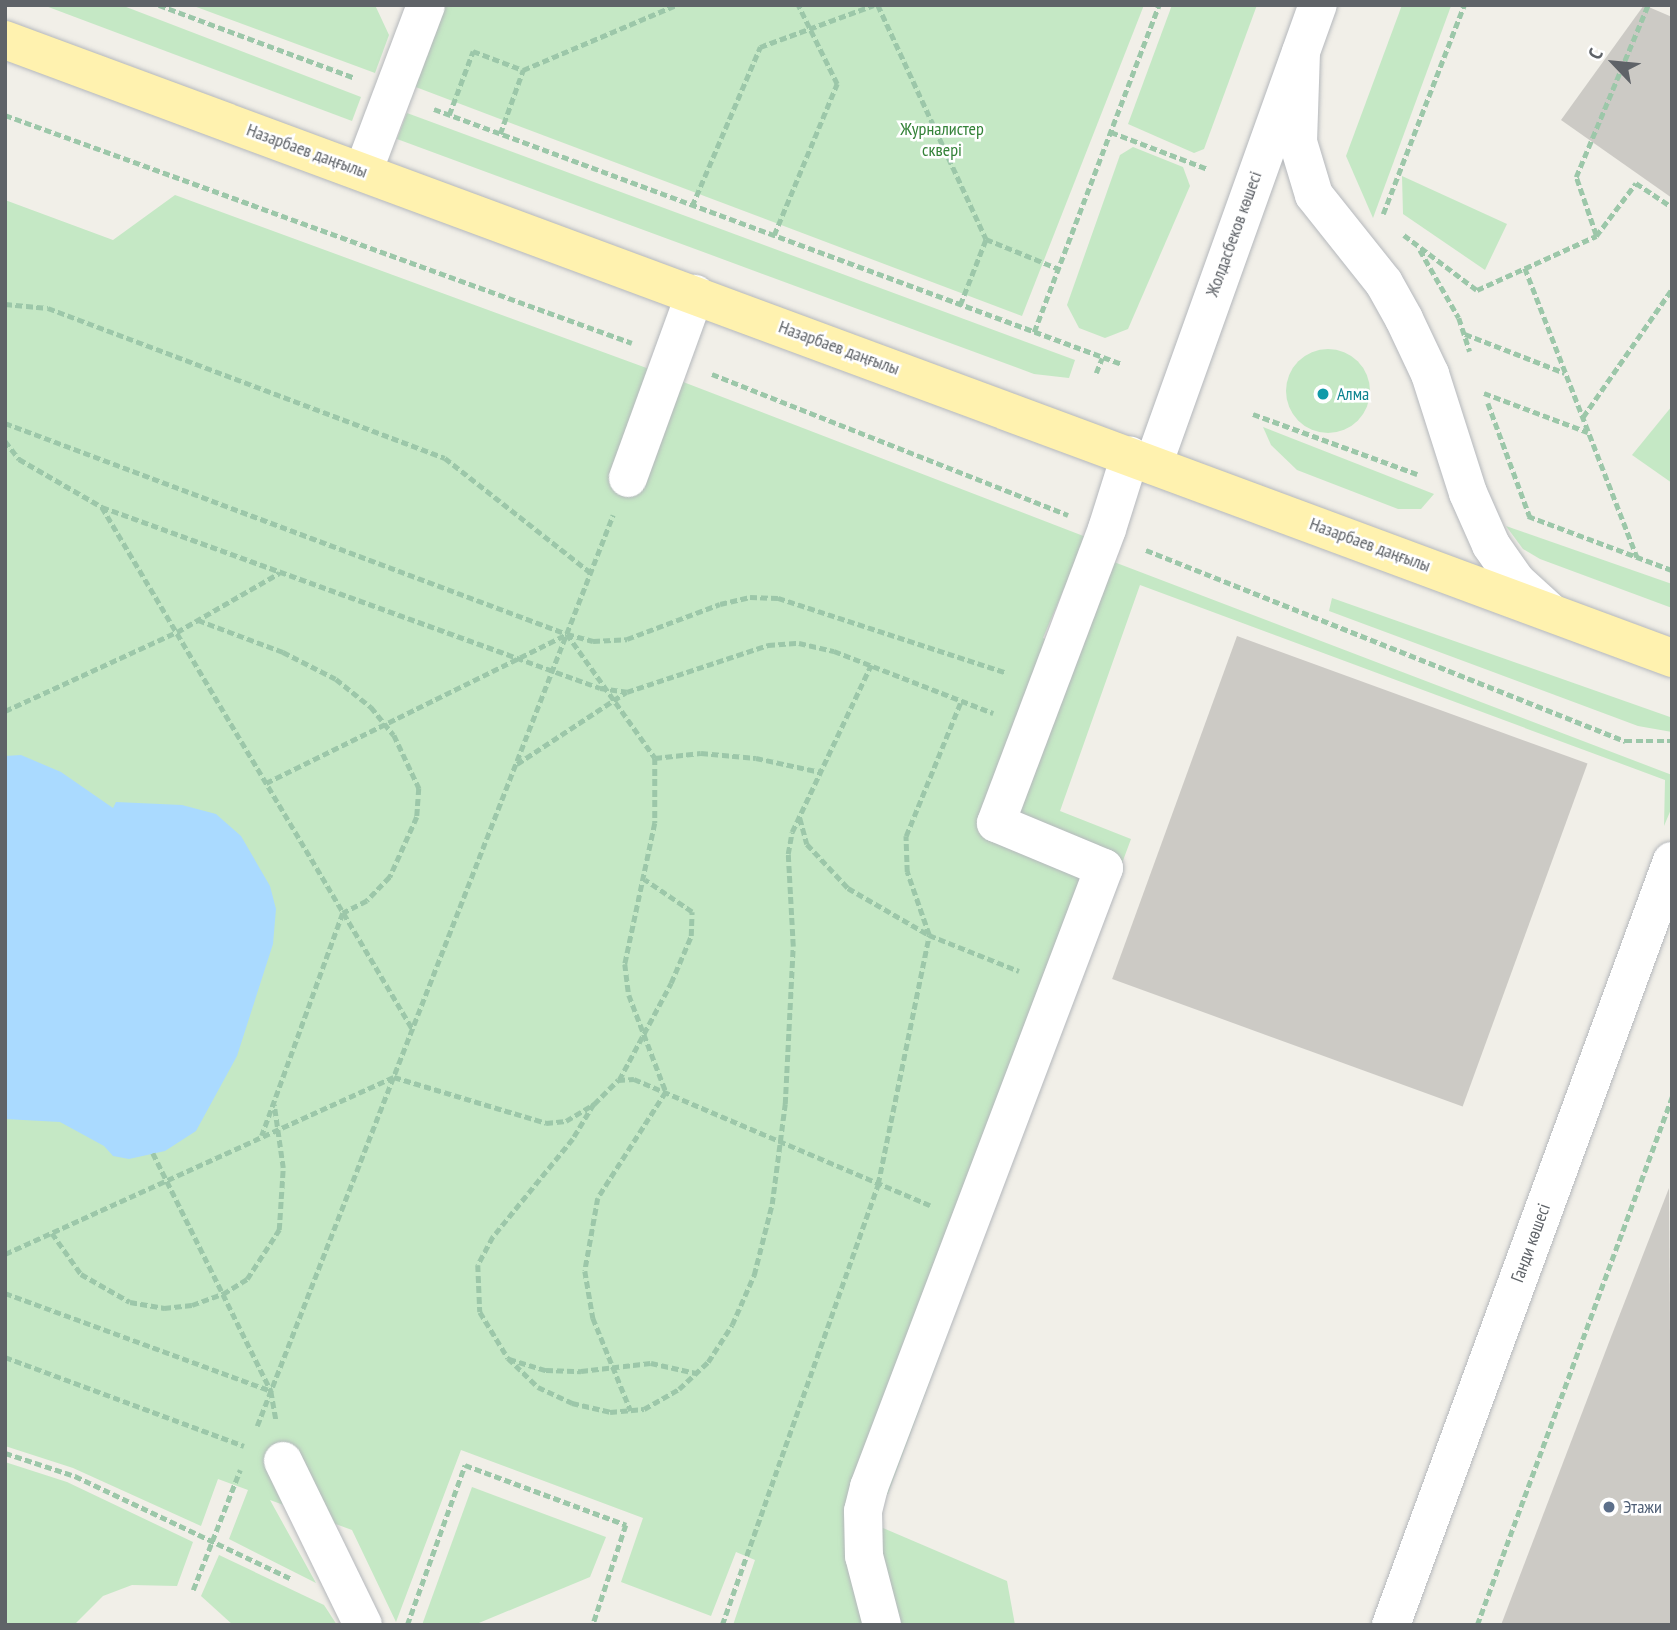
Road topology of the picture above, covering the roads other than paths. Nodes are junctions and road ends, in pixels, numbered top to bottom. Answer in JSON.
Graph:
{"nodes":[{"id":1,"x":426,"y":5,"type":"edge"},
{"id":2,"x":1318,"y":5,"type":"edge"},
{"id":3,"x":5,"y":40,"type":"edge"},
{"id":4,"x":1301,"y":52,"type":"junction"},
{"id":5,"x":363,"y":172,"type":"junction"},
{"id":6,"x":695,"y":294,"type":"junction"},
{"id":7,"x":1142,"y":460,"type":"junction"},
{"id":8,"x":628,"y":478,"type":"road end"},
{"id":9,"x":1550,"y":612,"type":"junction"},
{"id":10,"x":1672,"y":657,"type":"edge"},
{"id":11,"x":1672,"y":861,"type":"edge"},
{"id":12,"x":266,"y":1454,"type":"road end"},
{"id":13,"x":358,"y":1616,"type":"edge"},
{"id":14,"x":882,"y":1625,"type":"edge"},
{"id":15,"x":1391,"y":1625,"type":"edge"}],
"edges":[{"from":1,"to":5,"type":"street"},
{"from":2,"to":4,"type":"street","name":"Жолдасбеков көшесі"},
{"from":3,"to":5,"type":"main road","name":"Назарбаев даңғылы"},
{"from":4,"to":7,"type":"street","name":"Жолдасбеков көшесі"},
{"from":4,"to":9,"type":"street"},
{"from":5,"to":6,"type":"main road","name":"Назарбаев даңғылы"},
{"from":6,"to":7,"type":"main road","name":"Назарбаев даңғылы"},
{"from":6,"to":8,"type":"street"},
{"from":7,"to":9,"type":"main road","name":"Назарбаев даңғылы"},
{"from":7,"to":14,"type":"street","name":"Жолдасбеков көшесі"},
{"from":9,"to":10,"type":"main road","name":"Назарбаев даңғылы"},
{"from":11,"to":15,"type":"street","name":"Ганди көшесі"},
{"from":12,"to":13,"type":"street"}]}
